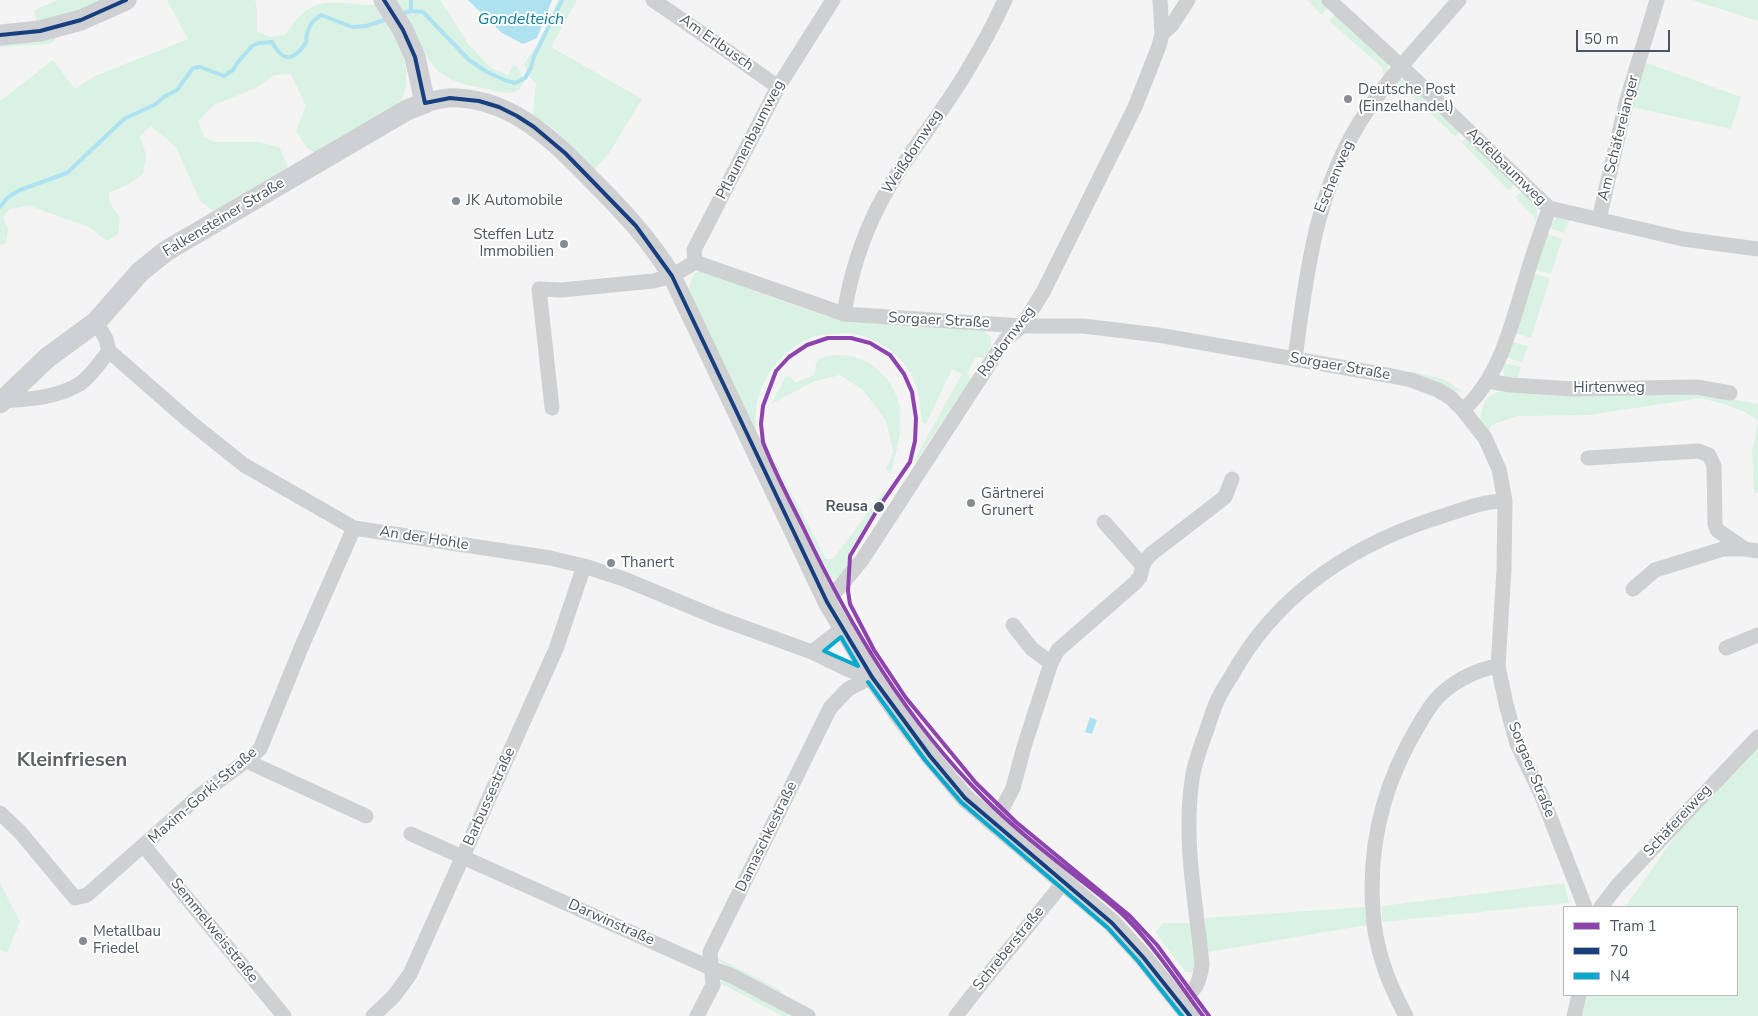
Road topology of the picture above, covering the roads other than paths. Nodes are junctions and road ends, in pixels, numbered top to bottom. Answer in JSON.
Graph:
{"nodes":[{"id":1,"x":126,"y":0,"type":"edge"},
{"id":2,"x":384,"y":0,"type":"edge"},
{"id":3,"x":653,"y":0,"type":"edge"},
{"id":4,"x":833,"y":0,"type":"edge"},
{"id":5,"x":1005,"y":0,"type":"edge"},
{"id":6,"x":1160,"y":0,"type":"edge"},
{"id":7,"x":1188,"y":0,"type":"edge"},
{"id":8,"x":1329,"y":0,"type":"edge"},
{"id":9,"x":1459,"y":0,"type":"edge"},
{"id":10,"x":1657,"y":0,"type":"edge"},
{"id":11,"x":0,"y":34,"type":"edge"},
{"id":12,"x":1162,"y":34,"type":"junction"},
{"id":13,"x":1402,"y":67,"type":"junction"},
{"id":14,"x":778,"y":87,"type":"junction"},
{"id":15,"x":424,"y":103,"type":"junction"},
{"id":16,"x":1549,"y":208,"type":"junction"},
{"id":17,"x":1600,"y":218,"type":"junction"},
{"id":18,"x":1758,"y":249,"type":"edge"},
{"id":19,"x":696,"y":262,"type":"junction"},
{"id":20,"x":672,"y":276,"type":"junction"},
{"id":21,"x":844,"y":314,"type":"junction"},
{"id":22,"x":96,"y":322,"type":"junction"},
{"id":23,"x":1022,"y":326,"type":"junction"},
{"id":24,"x":109,"y":350,"type":"junction"},
{"id":25,"x":1295,"y":358,"type":"junction"},
{"id":26,"x":1488,"y":381,"type":"junction"},
{"id":27,"x":1730,"y":393,"type":"dead end"},
{"id":28,"x":1,"y":402,"type":"edge"},
{"id":29,"x":552,"y":408,"type":"dead end"},
{"id":30,"x":1463,"y":410,"type":"junction"},
{"id":31,"x":1588,"y":458,"type":"dead end"},
{"id":32,"x":1232,"y":479,"type":"dead end"},
{"id":33,"x":1505,"y":501,"type":"junction"},
{"id":34,"x":1104,"y":522,"type":"dead end"},
{"id":35,"x":354,"y":528,"type":"junction"},
{"id":36,"x":1751,"y":550,"type":"edge"},
{"id":37,"x":584,"y":566,"type":"junction"},
{"id":38,"x":1142,"y":566,"type":"junction"},
{"id":39,"x":1633,"y":589,"type":"dead end"},
{"id":40,"x":827,"y":602,"type":"junction"},
{"id":41,"x":1013,"y":625,"type":"dead end"},
{"id":42,"x":843,"y":628,"type":"junction"},
{"id":43,"x":1758,"y":635,"type":"edge"},
{"id":44,"x":1726,"y":648,"type":"dead end"},
{"id":45,"x":812,"y":652,"type":"junction"},
{"id":46,"x":1051,"y":663,"type":"junction"},
{"id":47,"x":1498,"y":666,"type":"junction"},
{"id":48,"x":872,"y":677,"type":"junction"},
{"id":49,"x":1758,"y":737,"type":"edge"},
{"id":50,"x":250,"y":758,"type":"junction"},
{"id":51,"x":0,"y":813,"type":"edge"},
{"id":52,"x":366,"y":816,"type":"dead end"},
{"id":53,"x":991,"y":821,"type":"junction"},
{"id":54,"x":411,"y":834,"type":"dead end"},
{"id":55,"x":144,"y":846,"type":"junction"},
{"id":56,"x":464,"y":857,"type":"junction"},
{"id":57,"x":1063,"y":883,"type":"junction"},
{"id":58,"x":1585,"y":906,"type":"edge"},
{"id":59,"x":1601,"y":906,"type":"edge"},
{"id":60,"x":713,"y":968,"type":"junction"},
{"id":61,"x":1579,"y":996,"type":"edge"},
{"id":62,"x":1185,"y":1009,"type":"edge"},
{"id":63,"x":284,"y":1016,"type":"edge"},
{"id":64,"x":373,"y":1016,"type":"edge"},
{"id":65,"x":697,"y":1016,"type":"edge"},
{"id":66,"x":808,"y":1016,"type":"edge"},
{"id":67,"x":956,"y":1016,"type":"edge"},
{"id":68,"x":1406,"y":1016,"type":"edge"},
{"id":69,"x":1574,"y":1016,"type":"edge"}],
"edges":[{"from":1,"to":11,"type":"main road"},
{"from":2,"to":15,"type":"main road"},
{"from":3,"to":14,"type":"street","name":"Am Erlbusch"},
{"from":4,"to":14,"type":"street","name":"Pflaumenbaumweg"},
{"from":5,"to":21,"type":"street","name":"Weißdornweg"},
{"from":6,"to":12,"type":"street","name":"Rotdornweg"},
{"from":7,"to":12,"type":"street","name":"Rotdornweg"},
{"from":8,"to":13,"type":"street","name":"Apfelbaumweg"},
{"from":9,"to":13,"type":"street","name":"Eschenweg"},
{"from":10,"to":17,"type":"street","name":"Am Schäfereianger"},
{"from":12,"to":23,"type":"street","name":"Rotdornweg"},
{"from":13,"to":16,"type":"street","name":"Apfelbaumweg"},
{"from":13,"to":25,"type":"street","name":"Eschenweg"},
{"from":14,"to":19,"type":"street","name":"Pflaumenbaumweg"},
{"from":15,"to":20,"type":"street"},
{"from":15,"to":22,"type":"main road","name":"Falkensteiner Straße"},
{"from":16,"to":17,"type":"street","name":"Apfelbaumweg"},
{"from":16,"to":26,"type":"street"},
{"from":17,"to":18,"type":"street","name":"Apfelbaumweg"},
{"from":19,"to":20,"type":"street"},
{"from":19,"to":21,"type":"street","name":"Sorgaer Straße"},
{"from":20,"to":29,"type":"street"},
{"from":20,"to":40,"type":"street"},
{"from":21,"to":23,"type":"street","name":"Sorgaer Straße"},
{"from":22,"to":24,"type":"street","name":"An der Hohle"},
{"from":22,"to":28,"type":"main road","name":"Falkensteiner Straße"},
{"from":23,"to":25,"type":"street","name":"Sorgaer Straße"},
{"from":23,"to":40,"type":"street","name":"Rotdornweg"},
{"from":24,"to":28,"type":"street"},
{"from":24,"to":35,"type":"street","name":"An der Hohle"},
{"from":25,"to":30,"type":"street","name":"Sorgaer Straße"},
{"from":26,"to":27,"type":"street","name":"Hirtenweg"},
{"from":26,"to":30,"type":"street"},
{"from":30,"to":33,"type":"street","name":"Sorgaer Straße"},
{"from":31,"to":36,"type":"street"},
{"from":32,"to":38,"type":"street"},
{"from":33,"to":47,"type":"street","name":"Sorgaer Straße"},
{"from":33,"to":62,"type":"street"},
{"from":34,"to":38,"type":"street"},
{"from":35,"to":37,"type":"street","name":"An der Hohle"},
{"from":35,"to":50,"type":"street","name":"Maxim-Gorki-Straße"},
{"from":36,"to":39,"type":"street"},
{"from":37,"to":45,"type":"street","name":"An der Hohle"},
{"from":37,"to":56,"type":"street","name":"Barbussestraße"},
{"from":38,"to":46,"type":"street"},
{"from":40,"to":42,"type":"street"},
{"from":41,"to":46,"type":"street"},
{"from":42,"to":45,"type":"street"},
{"from":42,"to":48,"type":"street"},
{"from":43,"to":44,"type":"street"},
{"from":45,"to":48,"type":"street","name":"An der Hohle"},
{"from":46,"to":53,"type":"street"},
{"from":47,"to":58,"type":"street","name":"Sorgaer Straße"},
{"from":47,"to":68,"type":"street"},
{"from":48,"to":53,"type":"street"},
{"from":48,"to":60,"type":"street","name":"Damaschkestraße"},
{"from":49,"to":59,"type":"street","name":"Schäfereiweg"},
{"from":50,"to":52,"type":"street"},
{"from":50,"to":55,"type":"street","name":"Maxim-Gorki-Straße"},
{"from":51,"to":55,"type":"street","name":"Maxim-Gorki-Straße"},
{"from":53,"to":57,"type":"street"},
{"from":54,"to":56,"type":"street","name":"Darwinstraße"},
{"from":55,"to":63,"type":"street","name":"Semmelweisstraße"},
{"from":56,"to":60,"type":"street","name":"Darwinstraße"},
{"from":56,"to":64,"type":"street","name":"Barbussestraße"},
{"from":57,"to":62,"type":"street"},
{"from":57,"to":67,"type":"street","name":"Schreberstraße"},
{"from":60,"to":65,"type":"street","name":"Damaschkestraße"},
{"from":60,"to":66,"type":"street","name":"Darwinstraße"},
{"from":61,"to":69,"type":"street"}]}
